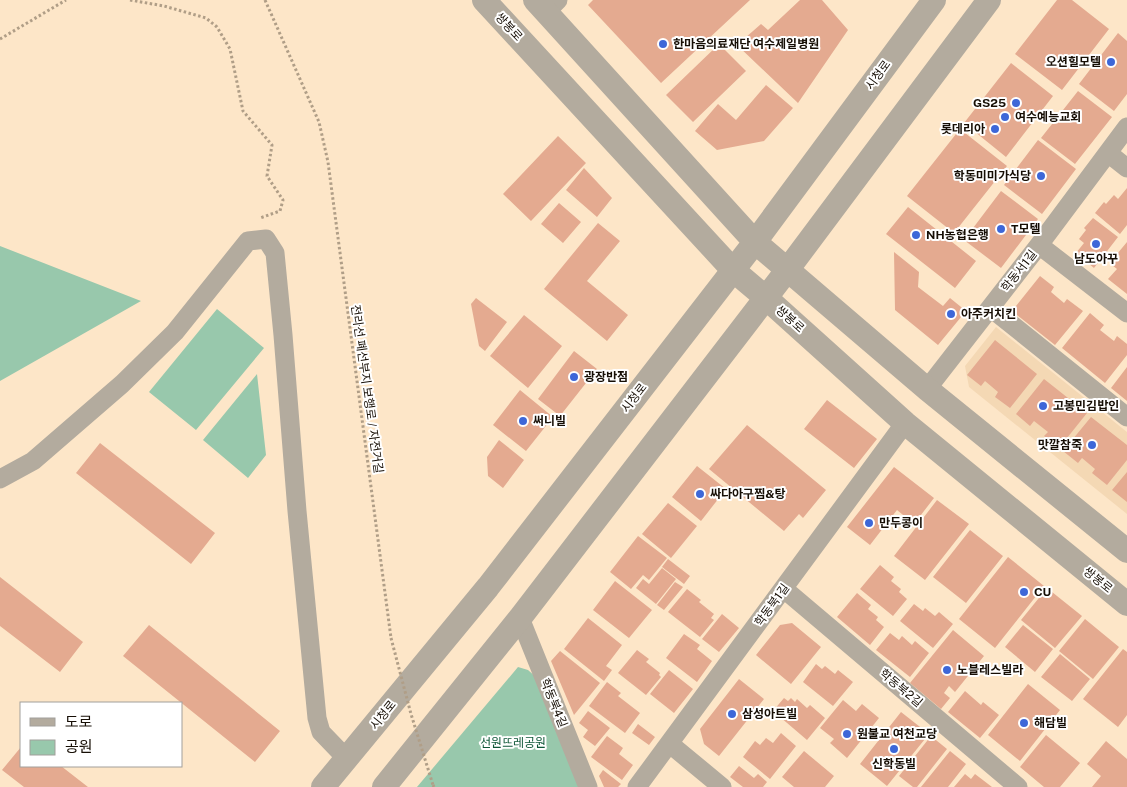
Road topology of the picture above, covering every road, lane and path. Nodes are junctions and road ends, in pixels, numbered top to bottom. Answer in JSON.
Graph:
{"nodes":[{"id":1,"x":66,"y":0,"type":"edge"},
{"id":2,"x":130,"y":0,"type":"edge"},
{"id":3,"x":265,"y":0,"type":"edge"},
{"id":4,"x":484,"y":0,"type":"edge"},
{"id":5,"x":934,"y":0,"type":"edge"},
{"id":6,"x":989,"y":0,"type":"edge"},
{"id":7,"x":546,"y":4,"type":"edge"},
{"id":8,"x":0,"y":39,"type":"edge"},
{"id":9,"x":1127,"y":128,"type":"edge"},
{"id":10,"x":1108,"y":153,"type":"junction"},
{"id":11,"x":1127,"y":168,"type":"edge"},
{"id":12,"x":257,"y":240,"type":"junction"},
{"id":13,"x":756,"y":242,"type":"junction"},
{"id":14,"x":1039,"y":245,"type":"junction"},
{"id":15,"x":788,"y":269,"type":"junction"},
{"id":16,"x":733,"y":270,"type":"junction"},
{"id":17,"x":766,"y":297,"type":"junction"},
{"id":18,"x":991,"y":308,"type":"junction"},
{"id":19,"x":1127,"y":313,"type":"edge"},
{"id":20,"x":927,"y":389,"type":"junction"},
{"id":21,"x":1127,"y":417,"type":"edge"},
{"id":22,"x":906,"y":422,"type":"junction"},
{"id":23,"x":0,"y":479,"type":"edge"},
{"id":24,"x":1127,"y":551,"type":"edge"},
{"id":25,"x":784,"y":589,"type":"junction"},
{"id":26,"x":1127,"y":604,"type":"edge"},
{"id":27,"x":520,"y":618,"type":"junction"},
{"id":28,"x":670,"y":744,"type":"junction"},
{"id":29,"x":347,"y":759,"type":"junction"},
{"id":30,"x":434,"y":786,"type":"edge"},
{"id":31,"x":323,"y":787,"type":"edge"},
{"id":32,"x":384,"y":787,"type":"edge"},
{"id":33,"x":588,"y":787,"type":"edge"},
{"id":34,"x":637,"y":787,"type":"edge"},
{"id":35,"x":722,"y":787,"type":"edge"},
{"id":36,"x":1018,"y":787,"type":"edge"}],
"edges":[{"from":1,"to":8,"type":"path"},
{"from":2,"to":12,"type":"path"},
{"from":3,"to":30,"type":"path","name":"전라선 폐선부지 보행로 / 자전거길","bridge":true},
{"from":4,"to":16,"type":"street","name":"쌍봉로"},
{"from":5,"to":13,"type":"street","name":"시청로"},
{"from":6,"to":15,"type":"street"},
{"from":7,"to":13,"type":"street"},
{"from":9,"to":10,"type":"street","name":"학동서1길"},
{"from":10,"to":11,"type":"street"},
{"from":10,"to":14,"type":"street","name":"학동서1길"},
{"from":12,"to":23,"type":"street"},
{"from":12,"to":29,"type":"street"},
{"from":13,"to":15,"type":"street"},
{"from":13,"to":16,"type":"street","name":"시청로"},
{"from":14,"to":18,"type":"street","name":"학동서1길"},
{"from":14,"to":19,"type":"street"},
{"from":15,"to":17,"type":"street"},
{"from":15,"to":20,"type":"street"},
{"from":16,"to":17,"type":"street","name":"쌍봉로"},
{"from":16,"to":29,"type":"street","name":"시청로"},
{"from":17,"to":22,"type":"street","name":"쌍봉로"},
{"from":17,"to":27,"type":"street"},
{"from":18,"to":20,"type":"street","name":"학동서1길"},
{"from":18,"to":21,"type":"street"},
{"from":20,"to":24,"type":"street"},
{"from":22,"to":25,"type":"street","name":"학동북1길"},
{"from":22,"to":26,"type":"street","name":"쌍봉로"},
{"from":25,"to":28,"type":"street","name":"학동북1길"},
{"from":25,"to":36,"type":"street","name":"학동북2길"},
{"from":27,"to":32,"type":"street"},
{"from":27,"to":33,"type":"street","name":"학동북4길"},
{"from":28,"to":34,"type":"street","name":"학동북1길"},
{"from":28,"to":35,"type":"street"},
{"from":29,"to":31,"type":"street","name":"시청로"}]}
